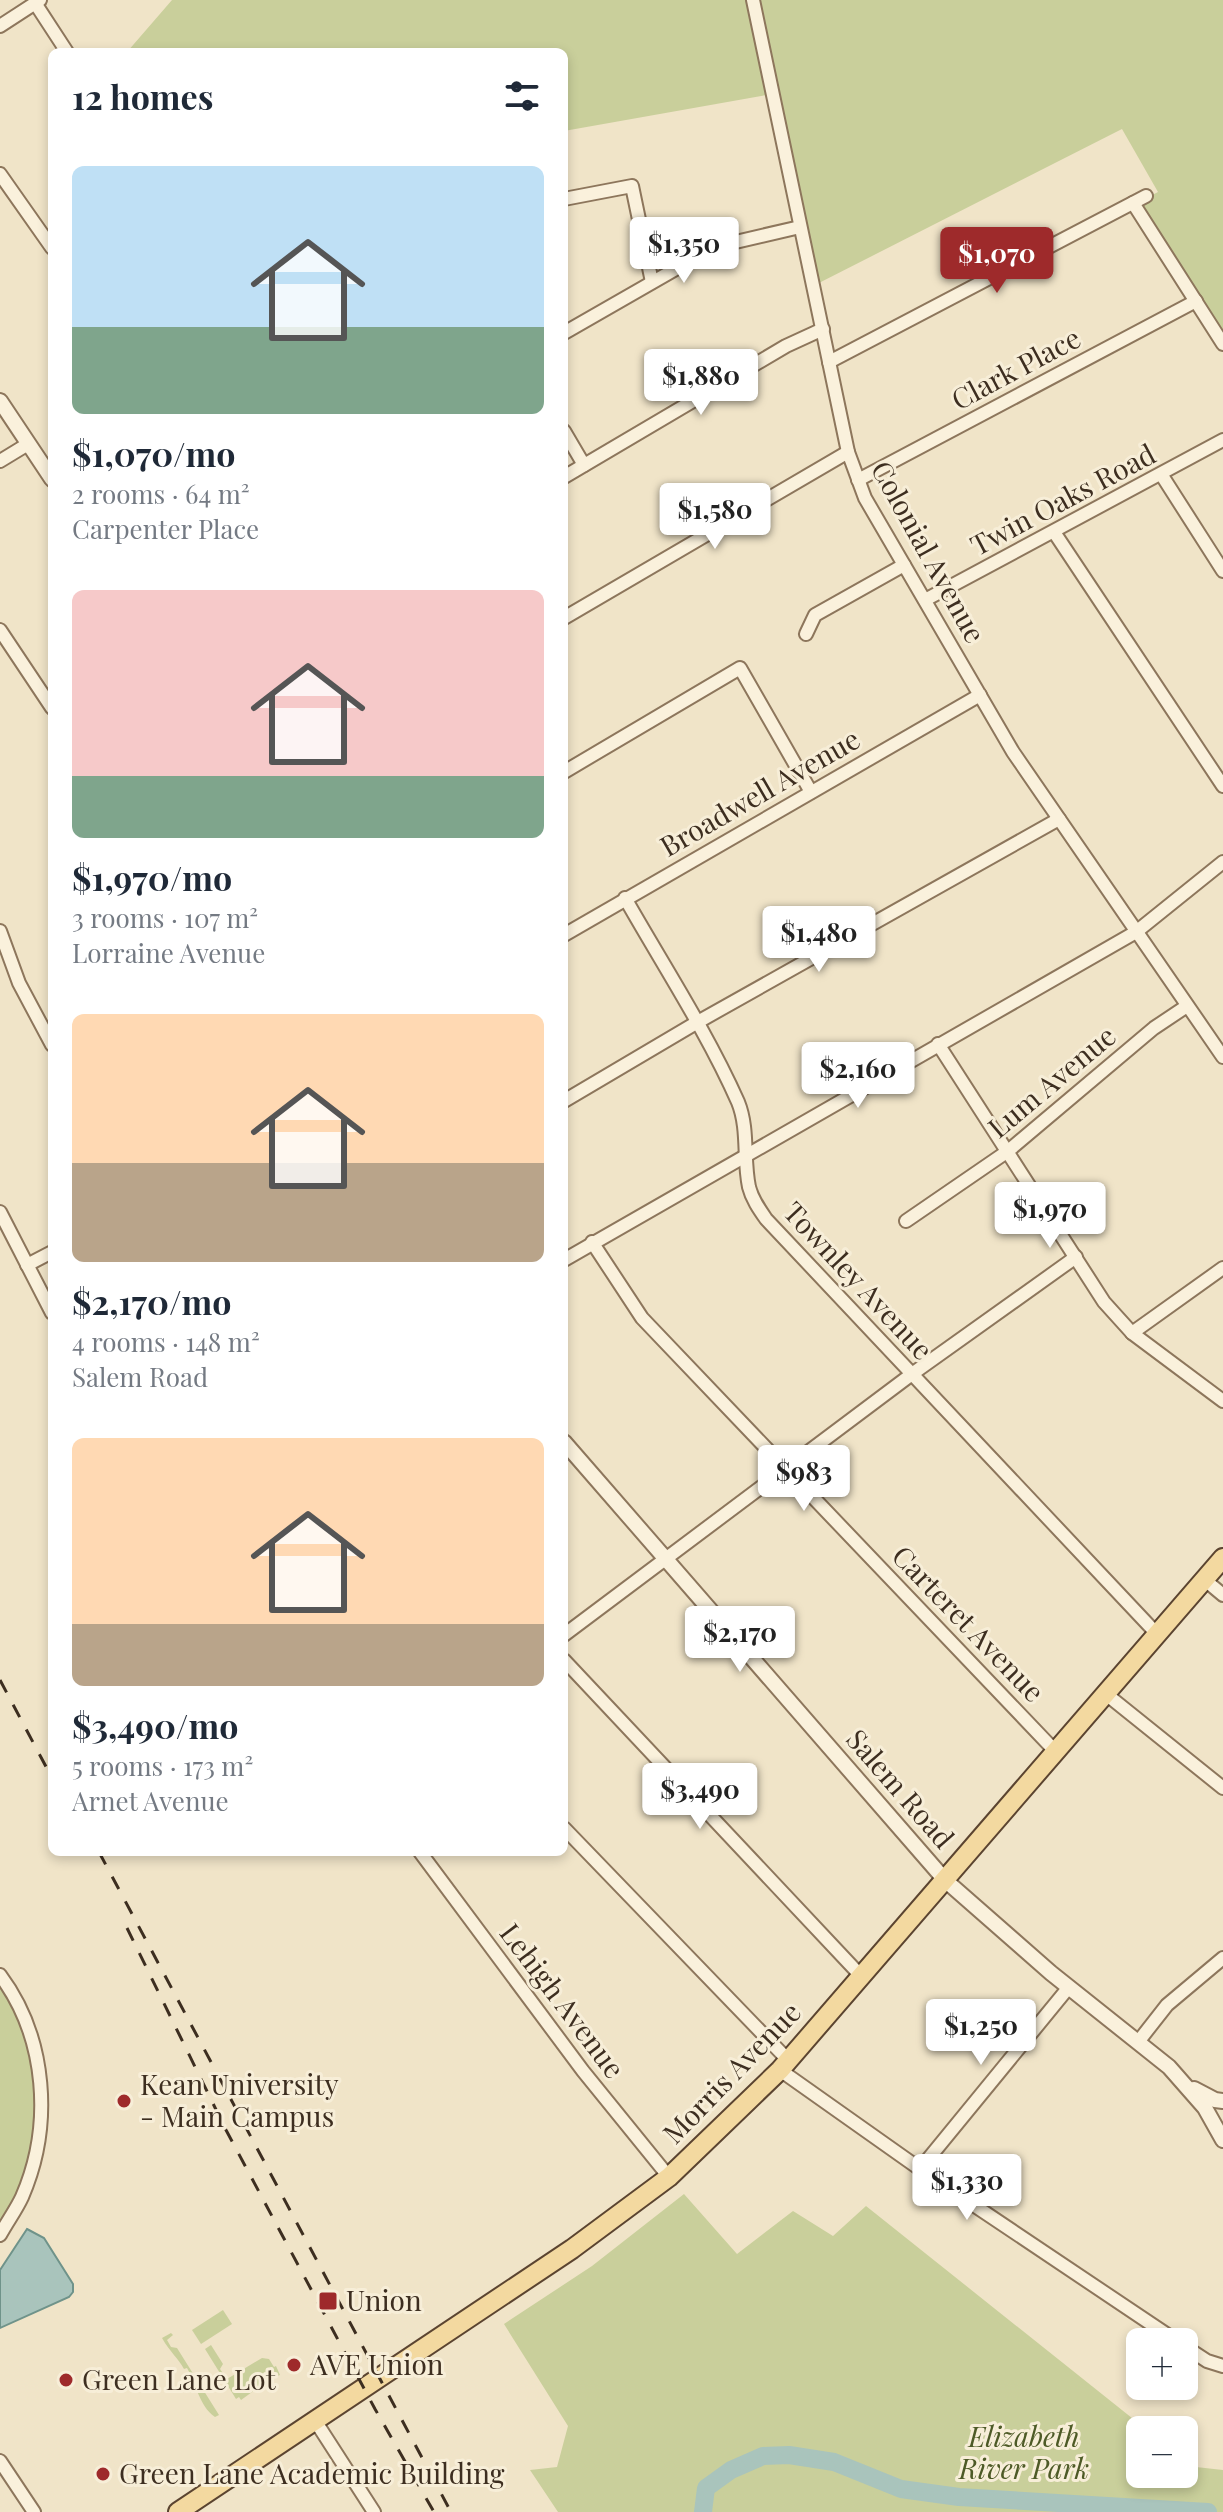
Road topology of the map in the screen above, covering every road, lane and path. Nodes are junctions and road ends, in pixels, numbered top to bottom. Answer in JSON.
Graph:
{"nodes":[{"id":1,"x":753,"y":0,"type":"edge"},
{"id":2,"x":37,"y":2,"type":"edge"},
{"id":3,"x":0,"y":26,"type":"edge"},
{"id":4,"x":65,"y":48,"type":"edge"},
{"id":5,"x":0,"y":174,"type":"edge"},
{"id":6,"x":1146,"y":196,"type":"dead end"},
{"id":7,"x":568,"y":198,"type":"edge"},
{"id":8,"x":1133,"y":203,"type":"junction"},
{"id":9,"x":800,"y":227,"type":"junction"},
{"id":10,"x":48,"y":242,"type":"edge"},
{"id":11,"x":652,"y":282,"type":"junction"},
{"id":12,"x":1196,"y":301,"type":"junction"},
{"id":13,"x":823,"y":329,"type":"junction"},
{"id":14,"x":568,"y":331,"type":"edge"},
{"id":15,"x":1223,"y":344,"type":"edge"},
{"id":16,"x":829,"y":362,"type":"junction"},
{"id":17,"x":0,"y":401,"type":"edge"},
{"id":18,"x":568,"y":438,"type":"edge"},
{"id":19,"x":1223,"y":440,"type":"edge"},
{"id":20,"x":28,"y":444,"type":"junction"},
{"id":21,"x":848,"y":452,"type":"junction"},
{"id":22,"x":0,"y":461,"type":"edge"},
{"id":23,"x":584,"y":465,"type":"junction"},
{"id":24,"x":48,"y":473,"type":"edge"},
{"id":25,"x":1161,"y":474,"type":"junction"},
{"id":26,"x":568,"y":475,"type":"edge"},
{"id":27,"x":858,"y":480,"type":"junction"},
{"id":28,"x":1054,"y":532,"type":"junction"},
{"id":29,"x":904,"y":565,"type":"junction"},
{"id":30,"x":1223,"y":571,"type":"edge"},
{"id":31,"x":925,"y":600,"type":"junction"},
{"id":32,"x":568,"y":616,"type":"edge"},
{"id":33,"x":0,"y":630,"type":"edge"},
{"id":34,"x":806,"y":634,"type":"dead end"},
{"id":35,"x":980,"y":695,"type":"junction"},
{"id":36,"x":48,"y":702,"type":"edge"},
{"id":37,"x":568,"y":770,"type":"edge"},
{"id":38,"x":1223,"y":786,"type":"edge"},
{"id":39,"x":811,"y":792,"type":"junction"},
{"id":40,"x":1059,"y":819,"type":"junction"},
{"id":41,"x":1223,"y":862,"type":"edge"},
{"id":42,"x":625,"y":898,"type":"junction"},
{"id":43,"x":0,"y":931,"type":"edge"},
{"id":44,"x":1136,"y":932,"type":"junction"},
{"id":45,"x":568,"y":933,"type":"edge"},
{"id":46,"x":1187,"y":1006,"type":"junction"},
{"id":47,"x":696,"y":1023,"type":"junction"},
{"id":48,"x":47,"y":1027,"type":"edge"},
{"id":49,"x":938,"y":1044,"type":"junction"},
{"id":50,"x":1223,"y":1057,"type":"edge"},
{"id":51,"x":568,"y":1099,"type":"edge"},
{"id":52,"x":1008,"y":1151,"type":"junction"},
{"id":53,"x":746,"y":1154,"type":"junction"},
{"id":54,"x":0,"y":1212,"type":"edge"},
{"id":55,"x":906,"y":1221,"type":"dead end"},
{"id":56,"x":592,"y":1242,"type":"junction"},
{"id":57,"x":48,"y":1254,"type":"edge"},
{"id":58,"x":568,"y":1257,"type":"edge"},
{"id":59,"x":1076,"y":1257,"type":"junction"},
{"id":60,"x":27,"y":1265,"type":"junction"},
{"id":61,"x":1223,"y":1268,"type":"edge"},
{"id":62,"x":48,"y":1305,"type":"edge"},
{"id":63,"x":1132,"y":1333,"type":"junction"},
{"id":64,"x":912,"y":1374,"type":"junction"},
{"id":65,"x":1223,"y":1401,"type":"edge"},
{"id":66,"x":568,"y":1447,"type":"edge"},
{"id":67,"x":785,"y":1468,"type":"junction"},
{"id":68,"x":1223,"y":1558,"type":"edge"},
{"id":69,"x":665,"y":1559,"type":"junction"},
{"id":70,"x":1205,"y":1580,"type":"junction"},
{"id":71,"x":1223,"y":1595,"type":"edge"},
{"id":72,"x":568,"y":1632,"type":"edge"},
{"id":73,"x":1157,"y":1634,"type":"junction"},
{"id":74,"x":568,"y":1664,"type":"edge"},
{"id":75,"x":1106,"y":1694,"type":"junction"},
{"id":76,"x":1056,"y":1752,"type":"junction"},
{"id":77,"x":1223,"y":1788,"type":"edge"},
{"id":78,"x":568,"y":1832,"type":"edge"},
{"id":79,"x":423,"y":1856,"type":"edge"},
{"id":80,"x":945,"y":1880,"type":"junction"},
{"id":81,"x":1223,"y":1958,"type":"edge"},
{"id":82,"x":0,"y":1975,"type":"edge"},
{"id":83,"x":862,"y":1977,"type":"junction"},
{"id":84,"x":1069,"y":1987,"type":"junction"},
{"id":85,"x":1138,"y":2042,"type":"junction"},
{"id":86,"x":784,"y":2065,"type":"junction"},
{"id":87,"x":1188,"y":2086,"type":"junction"},
{"id":88,"x":1223,"y":2101,"type":"edge"},
{"id":89,"x":1222,"y":2132,"type":"edge"},
{"id":90,"x":920,"y":2169,"type":"junction"},
{"id":91,"x":669,"y":2177,"type":"junction"},
{"id":92,"x":0,"y":2235,"type":"edge"},
{"id":93,"x":1157,"y":2328,"type":"edge"},
{"id":94,"x":1198,"y":2355,"type":"edge"},
{"id":95,"x":1223,"y":2366,"type":"edge"},
{"id":96,"x":316,"y":2422,"type":"junction"},
{"id":97,"x":0,"y":2461,"type":"edge"},
{"id":98,"x":34,"y":2512,"type":"edge"},
{"id":99,"x":178,"y":2512,"type":"edge"},
{"id":100,"x":374,"y":2512,"type":"edge"}],
"edges":[{"from":1,"to":9,"type":"street","name":"Colonial Avenue"},
{"from":2,"to":3,"type":"street"},
{"from":2,"to":4,"type":"street"},
{"from":5,"to":10,"type":"street"},
{"from":6,"to":8,"type":"street"},
{"from":7,"to":11,"type":"street"},
{"from":8,"to":12,"type":"street"},
{"from":8,"to":16,"type":"street"},
{"from":9,"to":11,"type":"street"},
{"from":9,"to":13,"type":"street","name":"Colonial Avenue"},
{"from":11,"to":14,"type":"street"},
{"from":12,"to":15,"type":"street"},
{"from":12,"to":27,"type":"street","name":"Clark Place"},
{"from":13,"to":16,"type":"street","name":"Colonial Avenue"},
{"from":13,"to":23,"type":"street"},
{"from":16,"to":21,"type":"street","name":"Colonial Avenue"},
{"from":17,"to":20,"type":"street"},
{"from":18,"to":23,"type":"street"},
{"from":19,"to":25,"type":"street","name":"Twin Oaks Road"},
{"from":20,"to":22,"type":"street"},
{"from":20,"to":24,"type":"street"},
{"from":21,"to":27,"type":"street","name":"Colonial Avenue"},
{"from":21,"to":32,"type":"street"},
{"from":23,"to":26,"type":"street"},
{"from":25,"to":28,"type":"street","name":"Twin Oaks Road"},
{"from":25,"to":30,"type":"street"},
{"from":27,"to":29,"type":"street","name":"Colonial Avenue"},
{"from":28,"to":31,"type":"street","name":"Twin Oaks Road"},
{"from":28,"to":38,"type":"street"},
{"from":29,"to":31,"type":"street","name":"Colonial Avenue"},
{"from":29,"to":34,"type":"street"},
{"from":31,"to":35,"type":"street","name":"Colonial Avenue"},
{"from":33,"to":36,"type":"street"},
{"from":35,"to":39,"type":"street","name":"Broadwell Avenue"},
{"from":35,"to":40,"type":"street","name":"Colonial Avenue"},
{"from":37,"to":39,"type":"street"},
{"from":39,"to":42,"type":"street","name":"Broadwell Avenue"},
{"from":40,"to":44,"type":"street","name":"Colonial Avenue"},
{"from":40,"to":47,"type":"street"},
{"from":41,"to":44,"type":"street"},
{"from":42,"to":45,"type":"street","name":"Broadwell Avenue"},
{"from":42,"to":47,"type":"street","name":"Townley Avenue"},
{"from":43,"to":48,"type":"street"},
{"from":44,"to":46,"type":"street","name":"Colonial Avenue"},
{"from":44,"to":49,"type":"street"},
{"from":46,"to":50,"type":"street","name":"Colonial Avenue"},
{"from":46,"to":52,"type":"street","name":"Lum Avenue"},
{"from":47,"to":51,"type":"street"},
{"from":47,"to":53,"type":"street","name":"Townley Avenue"},
{"from":49,"to":52,"type":"street"},
{"from":49,"to":53,"type":"street"},
{"from":52,"to":55,"type":"street","name":"Lum Avenue"},
{"from":52,"to":59,"type":"street"},
{"from":53,"to":56,"type":"street"},
{"from":53,"to":64,"type":"street","name":"Townley Avenue"},
{"from":54,"to":60,"type":"street"},
{"from":56,"to":58,"type":"street"},
{"from":56,"to":67,"type":"street","name":"Carteret Avenue"},
{"from":57,"to":60,"type":"street"},
{"from":59,"to":63,"type":"street"},
{"from":59,"to":64,"type":"street"},
{"from":60,"to":62,"type":"street"},
{"from":61,"to":63,"type":"street"},
{"from":63,"to":65,"type":"street"},
{"from":64,"to":67,"type":"street"},
{"from":64,"to":73,"type":"street","name":"Townley Avenue"},
{"from":66,"to":69,"type":"street","name":"Salem Road"},
{"from":67,"to":69,"type":"street"},
{"from":67,"to":76,"type":"street","name":"Carteret Avenue"},
{"from":68,"to":70,"type":"main road","name":"Morris Avenue"},
{"from":69,"to":72,"type":"street"},
{"from":69,"to":80,"type":"street","name":"Salem Road"},
{"from":70,"to":71,"type":"street"},
{"from":70,"to":73,"type":"main road","name":"Morris Avenue"},
{"from":73,"to":75,"type":"main road","name":"Morris Avenue"},
{"from":74,"to":83,"type":"street"},
{"from":75,"to":76,"type":"main road","name":"Morris Avenue"},
{"from":75,"to":77,"type":"street"},
{"from":76,"to":80,"type":"main road","name":"Morris Avenue"},
{"from":78,"to":86,"type":"street"},
{"from":79,"to":91,"type":"street","name":"Lehigh Avenue"},
{"from":80,"to":83,"type":"main road","name":"Morris Avenue"},
{"from":80,"to":84,"type":"street","name":"Salem Road"},
{"from":81,"to":85,"type":"street"},
{"from":82,"to":92,"type":"street"},
{"from":83,"to":86,"type":"main road","name":"Morris Avenue"},
{"from":84,"to":85,"type":"street","name":"Salem Road"},
{"from":84,"to":90,"type":"street"},
{"from":85,"to":87,"type":"street","name":"Salem Road"},
{"from":86,"to":90,"type":"street"},
{"from":86,"to":91,"type":"main road","name":"Morris Avenue"},
{"from":87,"to":88,"type":"street"},
{"from":87,"to":89,"type":"street","name":"Salem Road"},
{"from":90,"to":93,"type":"street"},
{"from":91,"to":96,"type":"main road","name":"Morris Avenue"},
{"from":94,"to":95,"type":"street"},
{"from":96,"to":99,"type":"main road","name":"Morris Avenue"},
{"from":96,"to":100,"type":"street"},
{"from":97,"to":98,"type":"street"}]}
